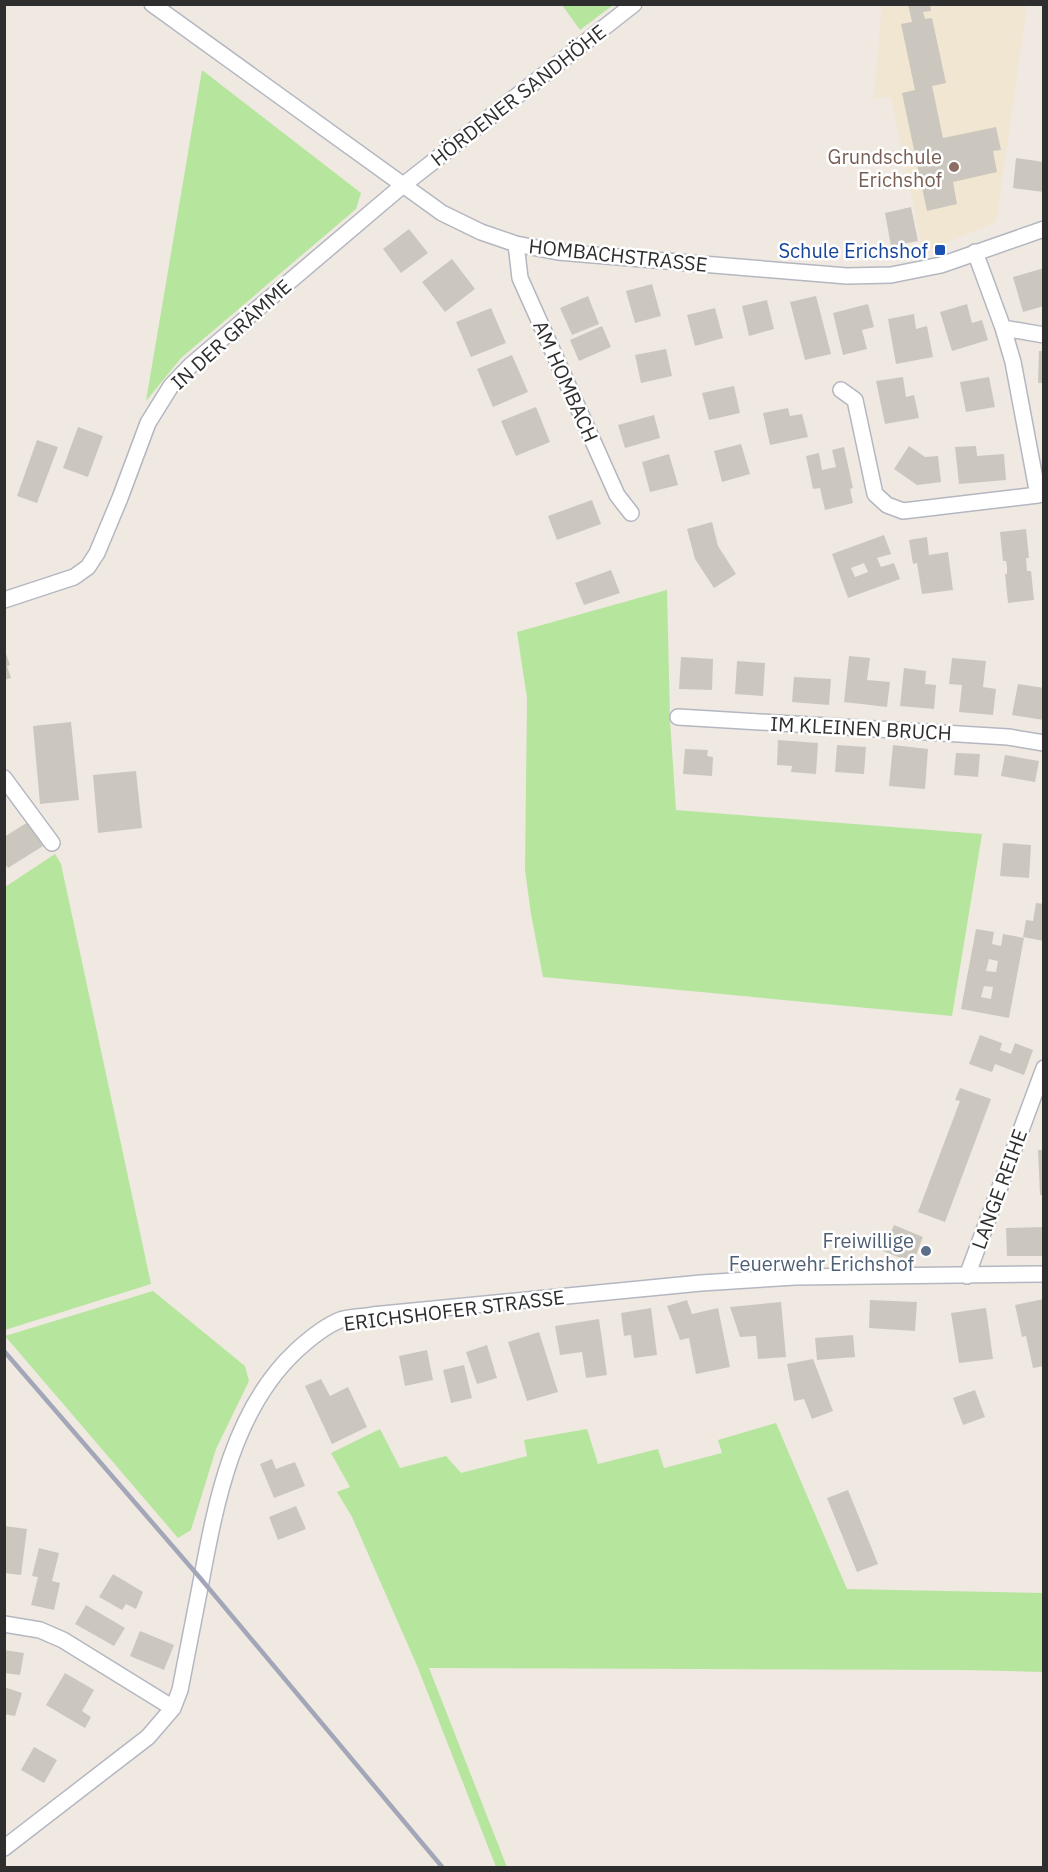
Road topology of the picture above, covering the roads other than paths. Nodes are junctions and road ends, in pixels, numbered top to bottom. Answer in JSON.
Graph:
{"nodes":[{"id":1,"x":152,"y":4,"type":"edge"},
{"id":2,"x":634,"y":4,"type":"edge"},
{"id":3,"x":402,"y":186,"type":"junction"},
{"id":4,"x":1044,"y":229,"type":"edge"},
{"id":5,"x":516,"y":244,"type":"junction"},
{"id":6,"x":975,"y":252,"type":"junction"},
{"id":7,"x":1003,"y":328,"type":"junction"},
{"id":8,"x":1044,"y":335,"type":"edge"},
{"id":9,"x":841,"y":390,"type":"dead end"},
{"id":10,"x":631,"y":513,"type":"dead end"},
{"id":11,"x":4,"y":600,"type":"edge"},
{"id":12,"x":678,"y":717,"type":"dead end"},
{"id":13,"x":1044,"y":743,"type":"edge"},
{"id":14,"x":4,"y":778,"type":"edge"},
{"id":15,"x":52,"y":843,"type":"dead end"},
{"id":16,"x":1044,"y":1068,"type":"edge"},
{"id":17,"x":1044,"y":1274,"type":"edge"},
{"id":18,"x":967,"y":1276,"type":"junction"},
{"id":19,"x":4,"y":1624,"type":"edge"},
{"id":20,"x":173,"y":1708,"type":"junction"},
{"id":21,"x":4,"y":1848,"type":"edge"}],
"edges":[{"from":1,"to":3,"type":"street","name":"HOMBACHSTRASSE"},
{"from":2,"to":3,"type":"street","name":"HÖRDENER SANDHÖHE"},
{"from":3,"to":5,"type":"street","name":"HOMBACHSTRASSE"},
{"from":3,"to":11,"type":"street","name":"IN DER GRÄMME"},
{"from":4,"to":6,"type":"street","name":"HOMBACHSTRASSE"},
{"from":5,"to":6,"type":"street","name":"HOMBACHSTRASSE"},
{"from":5,"to":10,"type":"street","name":"AM HOMBACH"},
{"from":6,"to":7,"type":"street"},
{"from":7,"to":8,"type":"street"},
{"from":7,"to":9,"type":"street"},
{"from":12,"to":13,"type":"street","name":"IM KLEINEN BRUCH"},
{"from":14,"to":15,"type":"street"},
{"from":16,"to":18,"type":"street","name":"LANGE REIHE"},
{"from":17,"to":18,"type":"street","name":"ERICHSHOFER STRASSE"},
{"from":18,"to":20,"type":"street","name":"ERICHSHOFER STRASSE"},
{"from":19,"to":20,"type":"street"},
{"from":20,"to":21,"type":"street","name":"ERICHSHOFER STRASSE"}]}
